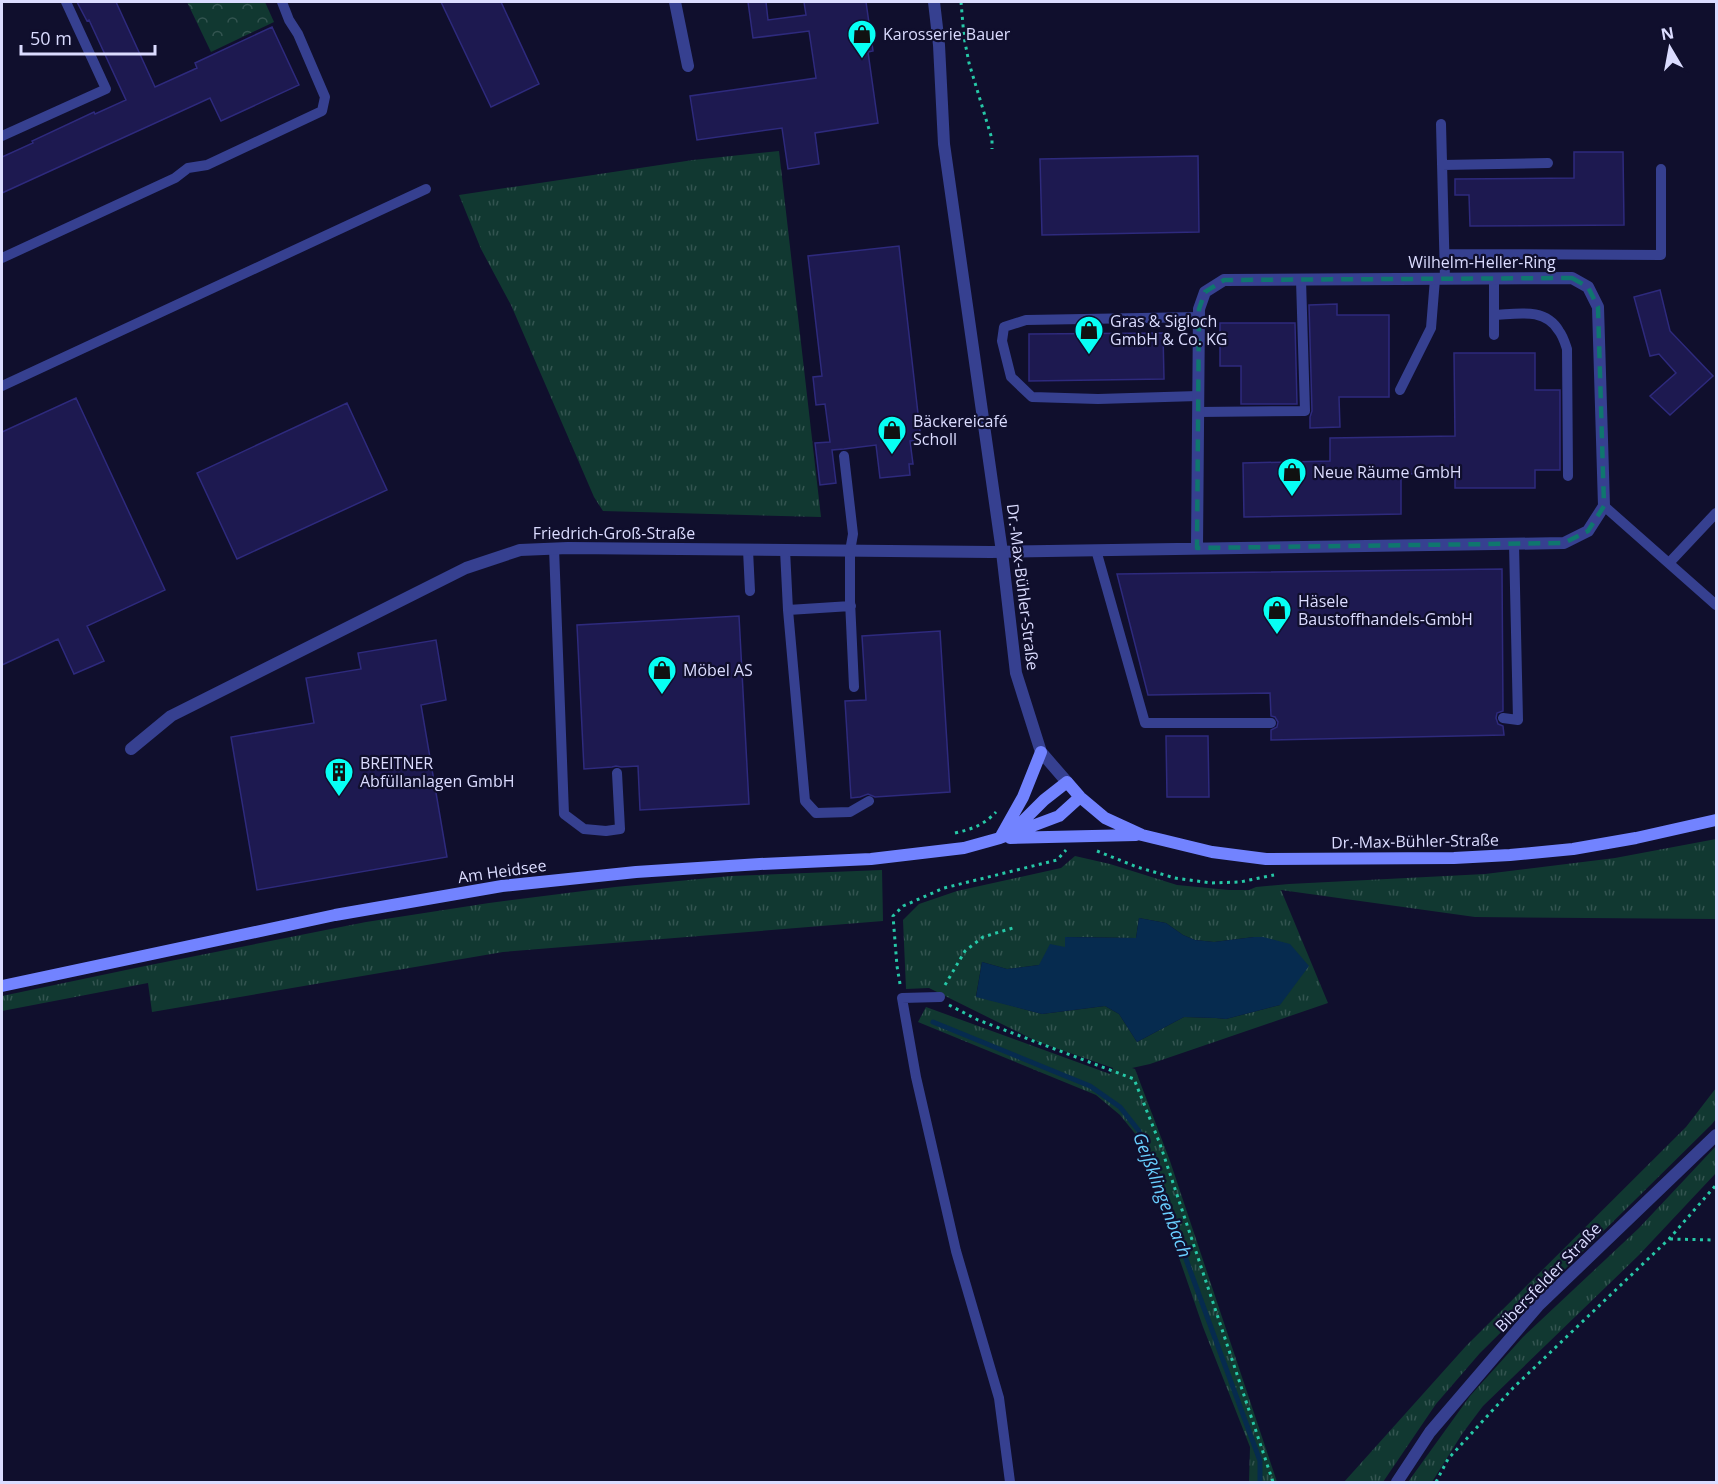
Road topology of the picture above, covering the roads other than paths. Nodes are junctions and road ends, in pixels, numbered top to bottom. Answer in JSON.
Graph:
{"nodes":[{"id":1,"x":66,"y":2,"type":"edge"},
{"id":2,"x":282,"y":2,"type":"edge"},
{"id":3,"x":675,"y":2,"type":"edge"},
{"id":4,"x":934,"y":2,"type":"edge"},
{"id":5,"x":688,"y":66,"type":"dead end"},
{"id":6,"x":1441,"y":124,"type":"dead end"},
{"id":7,"x":2,"y":136,"type":"edge"},
{"id":8,"x":1548,"y":163,"type":"dead end"},
{"id":9,"x":1442,"y":165,"type":"junction"},
{"id":10,"x":1661,"y":169,"type":"dead end"},
{"id":11,"x":426,"y":189,"type":"dead end"},
{"id":12,"x":1446,"y":254,"type":"junction"},
{"id":13,"x":2,"y":258,"type":"edge"},
{"id":14,"x":1440,"y":279,"type":"junction"},
{"id":15,"x":1494,"y":279,"type":"junction"},
{"id":16,"x":1301,"y":280,"type":"junction"},
{"id":17,"x":1494,"y":315,"type":"junction"},
{"id":18,"x":1199,"y":317,"type":"junction"},
{"id":19,"x":1494,"y":334,"type":"dead end"},
{"id":20,"x":2,"y":386,"type":"edge"},
{"id":21,"x":1400,"y":390,"type":"dead end"},
{"id":22,"x":1198,"y":396,"type":"junction"},
{"id":23,"x":1198,"y":412,"type":"junction"},
{"id":24,"x":844,"y":456,"type":"dead end"},
{"id":25,"x":1568,"y":476,"type":"dead end"},
{"id":26,"x":1604,"y":506,"type":"junction"},
{"id":27,"x":1716,"y":513,"type":"edge"},
{"id":28,"x":1514,"y":544,"type":"junction"},
{"id":29,"x":554,"y":548,"type":"junction"},
{"id":30,"x":1197,"y":548,"type":"junction"},
{"id":31,"x":748,"y":550,"type":"junction"},
{"id":32,"x":785,"y":550,"type":"junction"},
{"id":33,"x":1096,"y":550,"type":"junction"},
{"id":34,"x":850,"y":551,"type":"junction"},
{"id":35,"x":1002,"y":552,"type":"junction"},
{"id":36,"x":1669,"y":563,"type":"junction"},
{"id":37,"x":750,"y":591,"type":"dead end"},
{"id":38,"x":1716,"y":605,"type":"edge"},
{"id":39,"x":850,"y":606,"type":"junction"},
{"id":40,"x":788,"y":610,"type":"junction"},
{"id":41,"x":855,"y":687,"type":"dead end"},
{"id":42,"x":1503,"y":718,"type":"dead end"},
{"id":43,"x":1271,"y":723,"type":"dead end"},
{"id":44,"x":131,"y":749,"type":"dead end"},
{"id":45,"x":1041,"y":752,"type":"junction"},
{"id":46,"x":617,"y":773,"type":"dead end"},
{"id":47,"x":1067,"y":782,"type":"junction"},
{"id":48,"x":1080,"y":797,"type":"junction"},
{"id":49,"x":869,"y":801,"type":"dead end"},
{"id":50,"x":1716,"y":820,"type":"edge"},
{"id":51,"x":1012,"y":832,"type":"junction"},
{"id":52,"x":1142,"y":835,"type":"junction"},
{"id":53,"x":1000,"y":838,"type":"junction"},
{"id":54,"x":2,"y":986,"type":"edge"},
{"id":55,"x":940,"y":997,"type":"road end"},
{"id":56,"x":1716,"y":1135,"type":"edge"},
{"id":57,"x":1010,"y":1482,"type":"edge"},
{"id":58,"x":1397,"y":1482,"type":"edge"}],
"edges":[{"from":1,"to":7,"type":"lane"},
{"from":2,"to":13,"type":"lane"},
{"from":3,"to":5,"type":"street"},
{"from":4,"to":35,"type":"street","name":"Dr.-Max-Bühler-Straße"},
{"from":6,"to":9,"type":"lane"},
{"from":8,"to":9,"type":"lane"},
{"from":9,"to":12,"type":"lane"},
{"from":10,"to":12,"type":"lane"},
{"from":11,"to":20,"type":"lane"},
{"from":12,"to":14,"type":"lane"},
{"from":14,"to":15,"type":"street","name":"Wilhelm-Heller-Ring"},
{"from":14,"to":16,"type":"street","name":"Wilhelm-Heller-Ring"},
{"from":14,"to":21,"type":"lane"},
{"from":15,"to":17,"type":"lane"},
{"from":15,"to":26,"type":"street","name":"Wilhelm-Heller-Ring"},
{"from":16,"to":18,"type":"street","name":"Wilhelm-Heller-Ring"},
{"from":16,"to":23,"type":"lane"},
{"from":17,"to":19,"type":"lane"},
{"from":17,"to":25,"type":"lane"},
{"from":18,"to":22,"type":"street","name":"Wilhelm-Heller-Ring"},
{"from":18,"to":22,"type":"lane"},
{"from":22,"to":23,"type":"street","name":"Wilhelm-Heller-Ring"},
{"from":23,"to":30,"type":"street","name":"Wilhelm-Heller-Ring"},
{"from":24,"to":34,"type":"lane"},
{"from":26,"to":28,"type":"street"},
{"from":26,"to":36,"type":"lane"},
{"from":27,"to":36,"type":"lane"},
{"from":28,"to":30,"type":"street"},
{"from":28,"to":42,"type":"lane"},
{"from":29,"to":31,"type":"street","name":"Friedrich-Groß-Straße"},
{"from":29,"to":44,"type":"street","name":"Friedrich-Groß-Straße"},
{"from":29,"to":46,"type":"lane"},
{"from":30,"to":33,"type":"street"},
{"from":31,"to":32,"type":"street","name":"Friedrich-Groß-Straße"},
{"from":31,"to":37,"type":"lane"},
{"from":32,"to":34,"type":"street","name":"Friedrich-Groß-Straße"},
{"from":32,"to":40,"type":"lane"},
{"from":33,"to":35,"type":"street"},
{"from":33,"to":43,"type":"lane"},
{"from":34,"to":35,"type":"street","name":"Friedrich-Groß-Straße"},
{"from":34,"to":39,"type":"lane"},
{"from":35,"to":45,"type":"street","name":"Dr.-Max-Bühler-Straße"},
{"from":36,"to":38,"type":"lane"},
{"from":39,"to":40,"type":"lane"},
{"from":39,"to":41,"type":"lane"},
{"from":40,"to":49,"type":"lane"},
{"from":45,"to":47,"type":"street","name":"Dr.-Max-Bühler-Straße"},
{"from":45,"to":53,"type":"main road"},
{"from":47,"to":48,"type":"main road","name":"Dr.-Max-Bühler-Straße"},
{"from":47,"to":51,"type":"main road","name":"Am Heidsee"},
{"from":48,"to":51,"type":"main road","name":"Am Heidsee"},
{"from":48,"to":52,"type":"main road","name":"Dr.-Max-Bühler-Straße"},
{"from":50,"to":52,"type":"main road","name":"Dr.-Max-Bühler-Straße"},
{"from":51,"to":53,"type":"main road","name":"Am Heidsee"},
{"from":52,"to":53,"type":"main road"},
{"from":53,"to":54,"type":"main road","name":"Am Heidsee"},
{"from":55,"to":57,"type":"lane"},
{"from":56,"to":58,"type":"street","name":"Bibersfelder Straße"}]}
